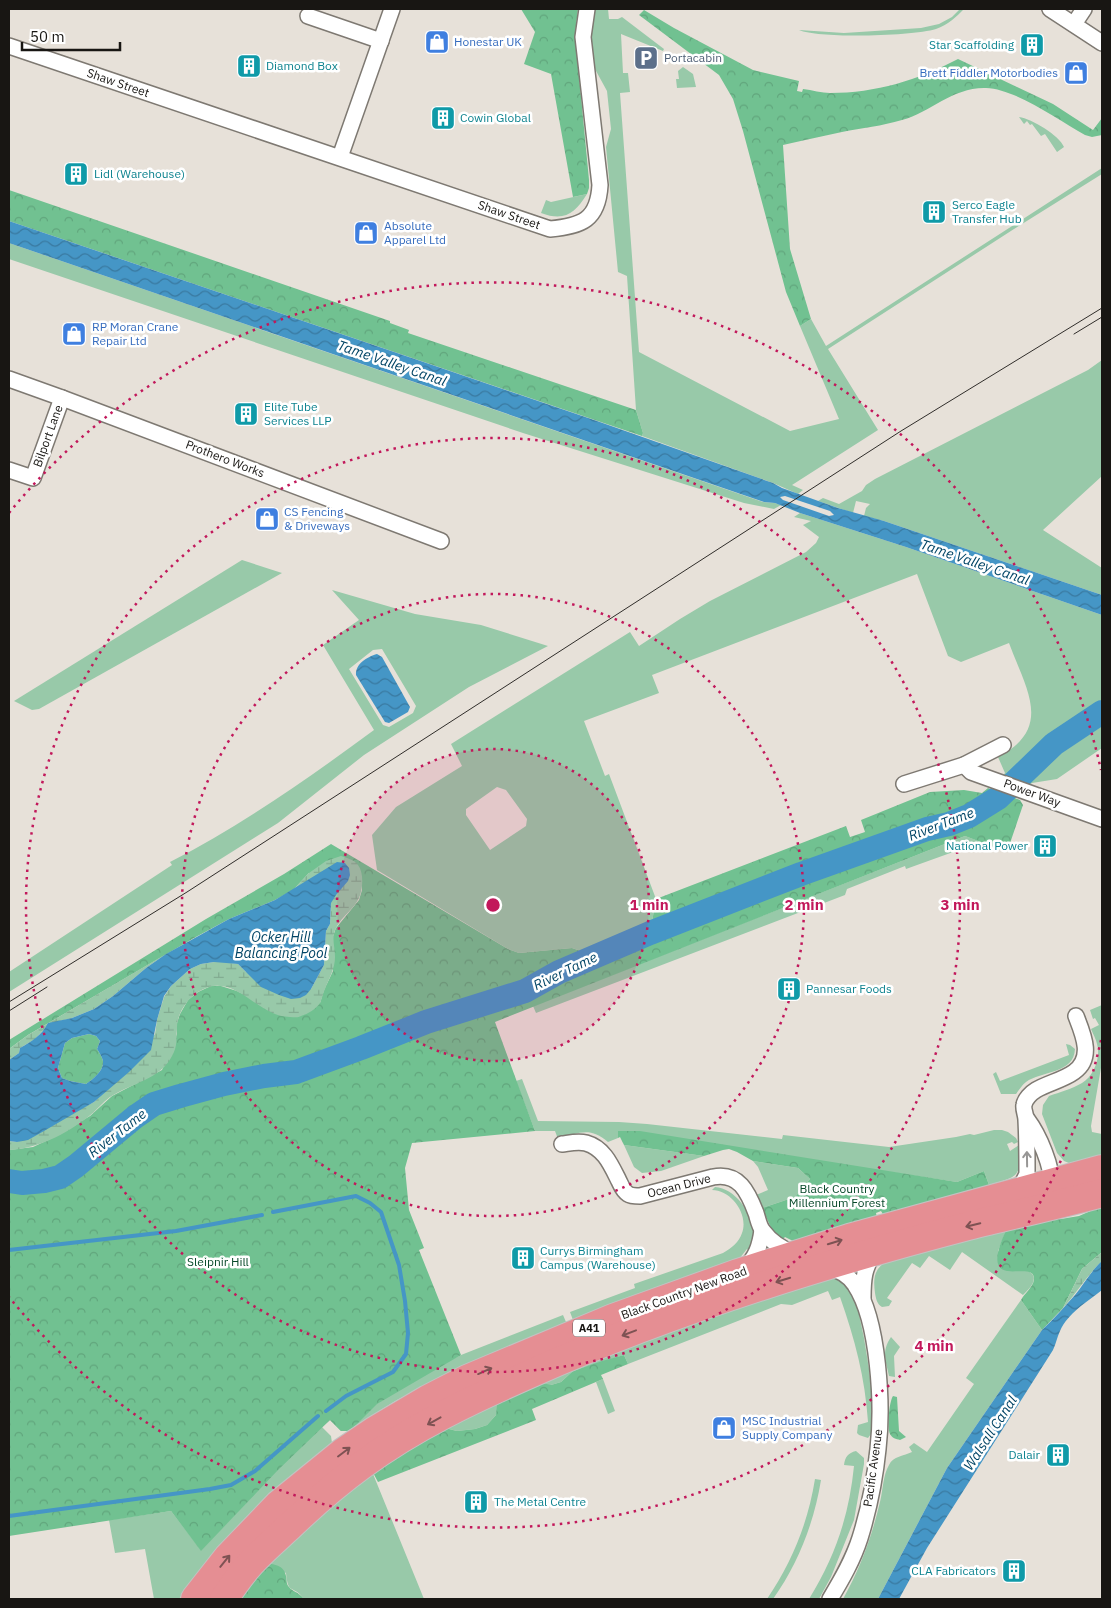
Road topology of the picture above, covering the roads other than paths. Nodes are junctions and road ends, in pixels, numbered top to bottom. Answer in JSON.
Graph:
{"nodes":[{"id":1,"x":392,"y":9,"type":"edge"},
{"id":2,"x":587,"y":9,"type":"edge"},
{"id":3,"x":1050,"y":9,"type":"edge"},
{"id":4,"x":1084,"y":9,"type":"edge"},
{"id":5,"x":308,"y":16,"type":"dead end"},
{"id":6,"x":1074,"y":24,"type":"junction"},
{"id":7,"x":381,"y":41,"type":"junction"},
{"id":8,"x":1102,"y":43,"type":"edge"},
{"id":9,"x":9,"y":46,"type":"edge"},
{"id":10,"x":340,"y":157,"type":"junction"},
{"id":11,"x":9,"y":379,"type":"edge"},
{"id":12,"x":62,"y":398,"type":"junction"},
{"id":13,"x":9,"y":470,"type":"edge"},
{"id":14,"x":441,"y":541,"type":"dead end"},
{"id":15,"x":1003,"y":745,"type":"dead end"},
{"id":16,"x":964,"y":765,"type":"junction"},
{"id":17,"x":904,"y":784,"type":"dead end"},
{"id":18,"x":1102,"y":819,"type":"edge"},
{"id":19,"x":1076,"y":1016,"type":"dead end"},
{"id":20,"x":1026,"y":1118,"type":"junction"},
{"id":21,"x":562,"y":1144,"type":"dead end"},
{"id":22,"x":1045,"y":1155,"type":"junction"},
{"id":23,"x":1102,"y":1169,"type":"edge"},
{"id":24,"x":1064,"y":1179,"type":"junction"},
{"id":25,"x":1102,"y":1193,"type":"edge"},
{"id":26,"x":1011,"y":1205,"type":"junction"},
{"id":27,"x":762,"y":1230,"type":"junction"},
{"id":28,"x":874,"y":1252,"type":"junction"},
{"id":29,"x":795,"y":1254,"type":"junction"},
{"id":30,"x":825,"y":1267,"type":"junction"},
{"id":31,"x":738,"y":1273,"type":"junction"},
{"id":32,"x":863,"y":1300,"type":"junction"},
{"id":33,"x":195,"y":1599,"type":"edge"},
{"id":34,"x":224,"y":1599,"type":"edge"},
{"id":35,"x":830,"y":1599,"type":"edge"}],
"edges":[{"from":1,"to":7,"type":"street"},
{"from":2,"to":10,"type":"street","name":"Shaw Street"},
{"from":3,"to":6,"type":"street"},
{"from":4,"to":6,"type":"street"},
{"from":5,"to":7,"type":"street"},
{"from":6,"to":8,"type":"street"},
{"from":7,"to":10,"type":"street"},
{"from":9,"to":10,"type":"street","name":"Shaw Street"},
{"from":11,"to":12,"type":"street","name":"Prothero Works"},
{"from":12,"to":13,"type":"street","name":"Bilport Lane"},
{"from":12,"to":14,"type":"street","name":"Prothero Works"},
{"from":15,"to":16,"type":"street"},
{"from":16,"to":17,"type":"street"},
{"from":16,"to":18,"type":"street","name":"Power Way"},
{"from":19,"to":20,"type":"street"},
{"from":20,"to":22,"type":"street"},
{"from":26,"to":20,"type":"street","one_way":true},
{"from":21,"to":27,"type":"street","name":"Ocean Drive"},
{"from":22,"to":24,"type":"street"},
{"from":22,"to":24,"type":"street"},
{"from":23,"to":24,"type":"highway","name":"Black Country New Road","number":"A41"},
{"from":24,"to":26,"type":"highway","name":"Black Country New Road","number":"A41"},
{"from":25,"to":26,"type":"highway","name":"Black Country New Road","number":"A41"},
{"from":26,"to":28,"type":"highway","name":"Black Country New Road","number":"A41","one_way":true},
{"from":29,"to":26,"type":"highway","name":"Black Country New Road","number":"A41","one_way":true},
{"from":27,"to":29,"type":"street","name":"Ocean Drive"},
{"from":27,"to":31,"type":"street"},
{"from":28,"to":30,"type":"highway","name":"Black Country New Road","number":"A41"},
{"from":28,"to":32,"type":"street","name":"Pacific Avenue"},
{"from":29,"to":31,"type":"highway","name":"Black Country New Road","number":"A41"},
{"from":30,"to":32,"type":"street","name":"Pacific Avenue"},
{"from":30,"to":34,"type":"highway","name":"Black Country New Road","number":"A41","one_way":true},
{"from":33,"to":31,"type":"highway","name":"Black Country New Road","number":"A41","one_way":true},
{"from":32,"to":35,"type":"street","name":"Pacific Avenue"}]}
